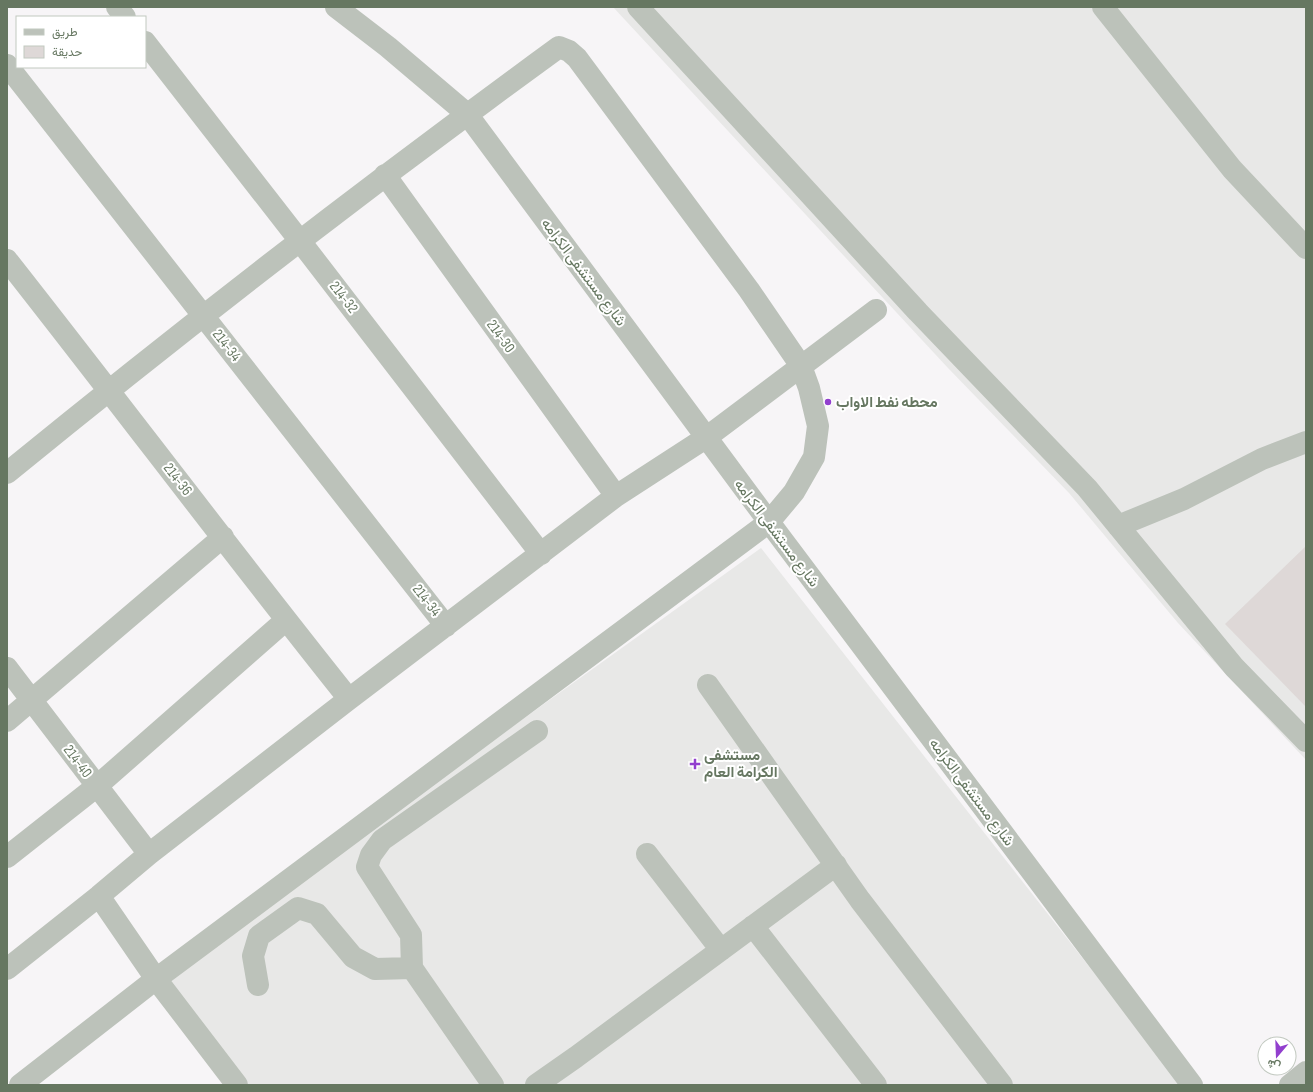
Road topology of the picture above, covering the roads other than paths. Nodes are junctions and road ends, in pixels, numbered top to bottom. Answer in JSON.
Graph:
{"nodes":[{"id":1,"x":117,"y":7,"type":"edge"},
{"id":2,"x":336,"y":7,"type":"edge"},
{"id":3,"x":638,"y":7,"type":"edge"},
{"id":4,"x":1103,"y":7,"type":"edge"},
{"id":5,"x":124,"y":16,"type":"edge"},
{"id":6,"x":146,"y":43,"type":"edge"},
{"id":7,"x":7,"y":65,"type":"edge"},
{"id":8,"x":467,"y":114,"type":"junction"},
{"id":9,"x":385,"y":175,"type":"junction"},
{"id":10,"x":300,"y":241,"type":"junction"},
{"id":11,"x":1306,"y":248,"type":"edge"},
{"id":12,"x":7,"y":260,"type":"edge"},
{"id":13,"x":876,"y":310,"type":"dead end"},
{"id":14,"x":204,"y":316,"type":"junction"},
{"id":15,"x":801,"y":366,"type":"junction"},
{"id":16,"x":109,"y":389,"type":"junction"},
{"id":17,"x":706,"y":437,"type":"junction"},
{"id":18,"x":1306,"y":442,"type":"edge"},
{"id":19,"x":9,"y":468,"type":"edge"},
{"id":20,"x":616,"y":496,"type":"junction"},
{"id":21,"x":768,"y":522,"type":"junction"},
{"id":22,"x":1118,"y":526,"type":"junction"},
{"id":23,"x":223,"y":537,"type":"junction"},
{"id":24,"x":541,"y":554,"type":"junction"},
{"id":25,"x":286,"y":620,"type":"junction"},
{"id":26,"x":446,"y":626,"type":"junction"},
{"id":27,"x":7,"y":668,"type":"edge"},
{"id":28,"x":708,"y":685,"type":"dead end"},
{"id":29,"x":349,"y":699,"type":"junction"},
{"id":30,"x":32,"y":700,"type":"junction"},
{"id":31,"x":7,"y":721,"type":"edge"},
{"id":32,"x":537,"y":731,"type":"dead end"},
{"id":33,"x":1306,"y":741,"type":"edge"},
{"id":34,"x":97,"y":786,"type":"junction"},
{"id":35,"x":149,"y":854,"type":"junction"},
{"id":36,"x":647,"y":854,"type":"dead end"},
{"id":37,"x":7,"y":857,"type":"edge"},
{"id":38,"x":836,"y":865,"type":"junction"},
{"id":39,"x":99,"y":896,"type":"junction"},
{"id":40,"x":753,"y":926,"type":"junction"},
{"id":41,"x":721,"y":950,"type":"junction"},
{"id":42,"x":412,"y":968,"type":"junction"},
{"id":43,"x":7,"y":969,"type":"edge"},
{"id":44,"x":156,"y":979,"type":"junction"},
{"id":45,"x":258,"y":985,"type":"dead end"},
{"id":46,"x":1306,"y":1072,"type":"edge"},
{"id":47,"x":20,"y":1085,"type":"edge"},
{"id":48,"x":237,"y":1085,"type":"edge"},
{"id":49,"x":493,"y":1085,"type":"edge"},
{"id":50,"x":536,"y":1085,"type":"edge"},
{"id":51,"x":876,"y":1085,"type":"edge"},
{"id":52,"x":1002,"y":1085,"type":"edge"},
{"id":53,"x":1192,"y":1085,"type":"edge"},
{"id":54,"x":1290,"y":1085,"type":"edge"}],
"edges":[{"from":1,"to":5,"type":"street"},
{"from":2,"to":8,"type":"street","name":"شارع مستشفى الكرامه"},
{"from":3,"to":22,"type":"street"},
{"from":4,"to":11,"type":"street"},
{"from":6,"to":10,"type":"street","name":"214-32"},
{"from":7,"to":14,"type":"street","name":"214-34"},
{"from":8,"to":9,"type":"street"},
{"from":8,"to":15,"type":"street"},
{"from":8,"to":17,"type":"street","name":"شارع مستشفى الكرامه"},
{"from":9,"to":10,"type":"street"},
{"from":9,"to":20,"type":"street","name":"214-30"},
{"from":10,"to":14,"type":"street"},
{"from":10,"to":24,"type":"street","name":"214-32"},
{"from":12,"to":16,"type":"street","name":"214-36"},
{"from":13,"to":15,"type":"street"},
{"from":14,"to":16,"type":"street"},
{"from":14,"to":26,"type":"street","name":"214-34"},
{"from":15,"to":17,"type":"street"},
{"from":15,"to":21,"type":"street"},
{"from":16,"to":19,"type":"street"},
{"from":16,"to":23,"type":"street","name":"214-36"},
{"from":17,"to":20,"type":"street"},
{"from":17,"to":21,"type":"street","name":"شارع مستشفى الكرامه"},
{"from":18,"to":22,"type":"street"},
{"from":20,"to":24,"type":"street"},
{"from":21,"to":44,"type":"street"},
{"from":21,"to":53,"type":"street","name":"شارع مستشفى الكرامه"},
{"from":22,"to":33,"type":"street"},
{"from":23,"to":25,"type":"street","name":"214-36"},
{"from":23,"to":30,"type":"street"},
{"from":24,"to":26,"type":"street"},
{"from":25,"to":29,"type":"street","name":"214-36"},
{"from":25,"to":34,"type":"street"},
{"from":26,"to":29,"type":"street"},
{"from":27,"to":30,"type":"street","name":"214-40"},
{"from":28,"to":38,"type":"street"},
{"from":29,"to":35,"type":"street"},
{"from":30,"to":31,"type":"street"},
{"from":30,"to":34,"type":"street","name":"214-40"},
{"from":32,"to":42,"type":"street"},
{"from":34,"to":35,"type":"street","name":"214-40"},
{"from":34,"to":37,"type":"street"},
{"from":35,"to":39,"type":"street"},
{"from":36,"to":41,"type":"street"},
{"from":38,"to":40,"type":"street"},
{"from":38,"to":52,"type":"street"},
{"from":39,"to":43,"type":"street"},
{"from":39,"to":44,"type":"street"},
{"from":40,"to":41,"type":"street"},
{"from":40,"to":51,"type":"street"},
{"from":41,"to":50,"type":"street"},
{"from":42,"to":45,"type":"street"},
{"from":42,"to":49,"type":"street"},
{"from":44,"to":47,"type":"street"},
{"from":44,"to":48,"type":"street"},
{"from":46,"to":54,"type":"street"}]}
